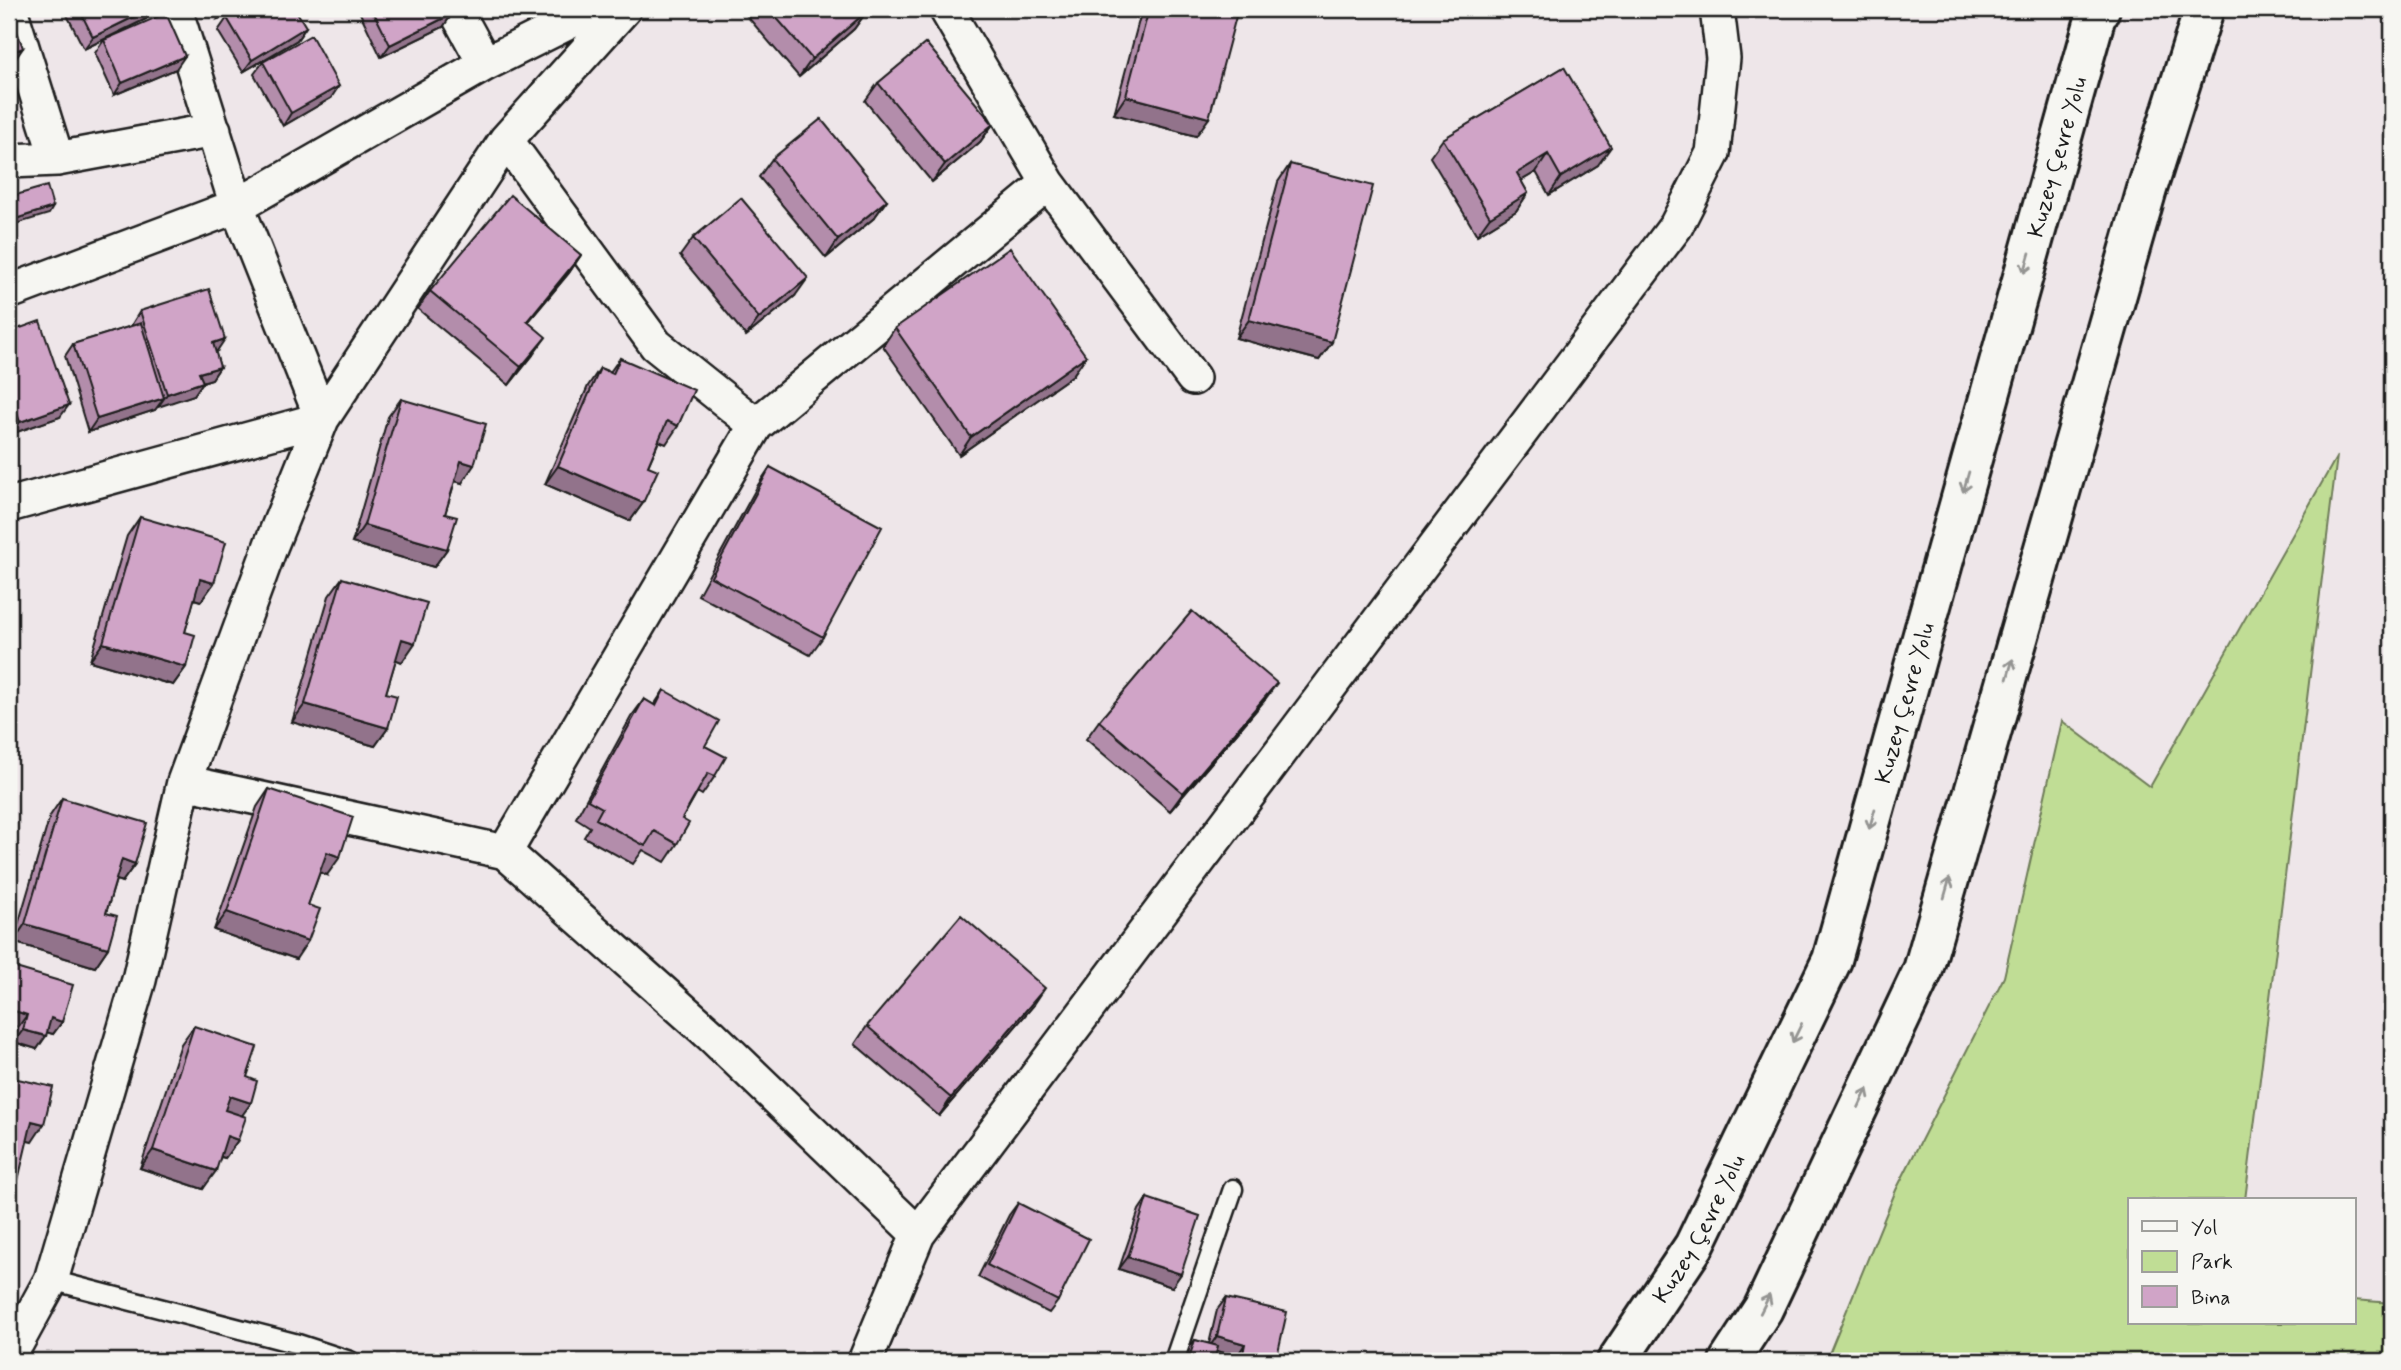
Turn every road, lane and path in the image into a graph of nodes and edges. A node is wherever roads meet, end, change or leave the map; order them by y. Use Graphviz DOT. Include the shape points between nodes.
graph roads {
  1 [pos="10,9"];
  2 [pos="175,9"];
  3 [pos="456,9"];
  4 [pos="595,9"];
  5 [pos="624,9"];
  6 [pos="946,9"];
  7 [pos="1717,9"];
  8 [pos="1740,9"];
  9 [pos="2099,9"];
  10 [pos="2204,9"];
  11 [pos="1723,58"];
  12 [pos="485,64"];
  13 [pos="214,130"];
  14 [pos="506,140"];
  15 [pos="57,159"];
  16 [pos="9,161"];
  17 [pos="1048,183"];
  18 [pos="237,206"];
  19 [pos="9,292"];
  20 [pos="1193,378"];
  21 [pos="322,419"];
  22 [pos="756,425"];
  23 [pos="9,505"];
  24 [pos="184,782"];
  25 [pos="505,852"];
  26 [pos="1233,1189"];
  27 [pos="918,1234"];
  28 [pos="51,1280"];
  29 [pos="9,1357"];
  30 [pos="350,1361"];
  31 [pos="865,1361"];
  32 [pos="1174,1361"];
  33 [pos="1618,1361"];
  34 [pos="1729,1361"];
  1 -- 15 [label="street"];
  2 -- 13 [label="street"];
  3 -- 12 [label="street"];
  4 -- 12 [label="street"];
  5 -- 14 [label="street"];
  6 -- 17 [label="street"];
  7 -- 11 [label="street"];
  8 -- 11 [label="street"];
  9 -- 33 [label="main road, Kuzey Çevre Yolu, one-way" via="1832,960 1694,1246"];
  34 -- 10 [label="main road, one-way" via="1763,1309 1923,970 2147,188"];
  11 -- 27 [label="street" via="1713,153 1676,226"];
  12 -- 18 [label="street"];
  13 -- 15 [label="street"];
  13 -- 18 [label="street"];
  14 -- 21 [label="street"];
  14 -- 22 [label="street" via="656,345"];
  15 -- 16 [label="street"];
  17 -- 20 [label="street"];
  17 -- 22 [label="street"];
  18 -- 19 [label="street"];
  18 -- 21 [label="street"];
  21 -- 23 [label="street"];
  21 -- 24 [label="street"];
  22 -- 25 [label="street"];
  24 -- 25 [label="street"];
  24 -- 28 [label="street" via="139,979"];
  25 -- 27 [label="street" via="711,1035"];
  26 -- 32 [label="lane"];
  27 -- 31 [label="street"];
  28 -- 29 [label="street"];
  28 -- 30 [label="lane"];
}
